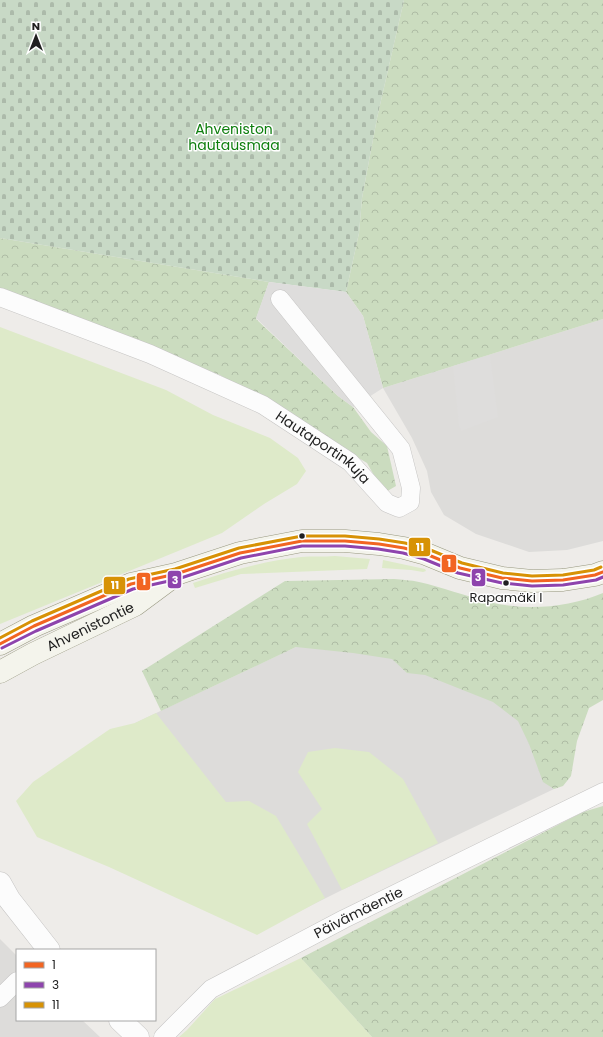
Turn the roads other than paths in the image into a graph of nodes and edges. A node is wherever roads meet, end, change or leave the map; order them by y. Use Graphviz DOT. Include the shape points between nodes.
graph roads {
  1 [pos="0,297"];
  2 [pos="280,299"];
  3 [pos="603,572"];
  4 [pos="176,574"];
  5 [pos="0,644"];
  6 [pos="0,672"];
  7 [pos="603,792"];
  8 [pos="0,883"];
  9 [pos="47,949"];
  10 [pos="16,982"];
  11 [pos="0,998"];
  12 [pos="121,1021"];
  13 [pos="138,1037"];
  14 [pos="163,1037"];
  1 -- 2 [label="street, Hautaportinkuja" via="150,354 263,405 350,462 387,503 399,508 406,505 410,502 411,488 401,449"];
  3 -- 4 [label="main road, Ahvenistontie" via="563,580 532,581 502,578 460,568 404,548 345,541 302,541 240,553"];
  4 -- 5 [label="main road, Ahvenistontie" via="131,584 34,626"];
  4 -- 6 [label="main road, Ahvenistontie" via="135,605"];
  7 -- 14 [label="street, Päivämäentie" via="344,919 211,989"];
  8 -- 9 [label="street"];
  10 -- 11 [label="street"];
  12 -- 13 [label="street"];
}
